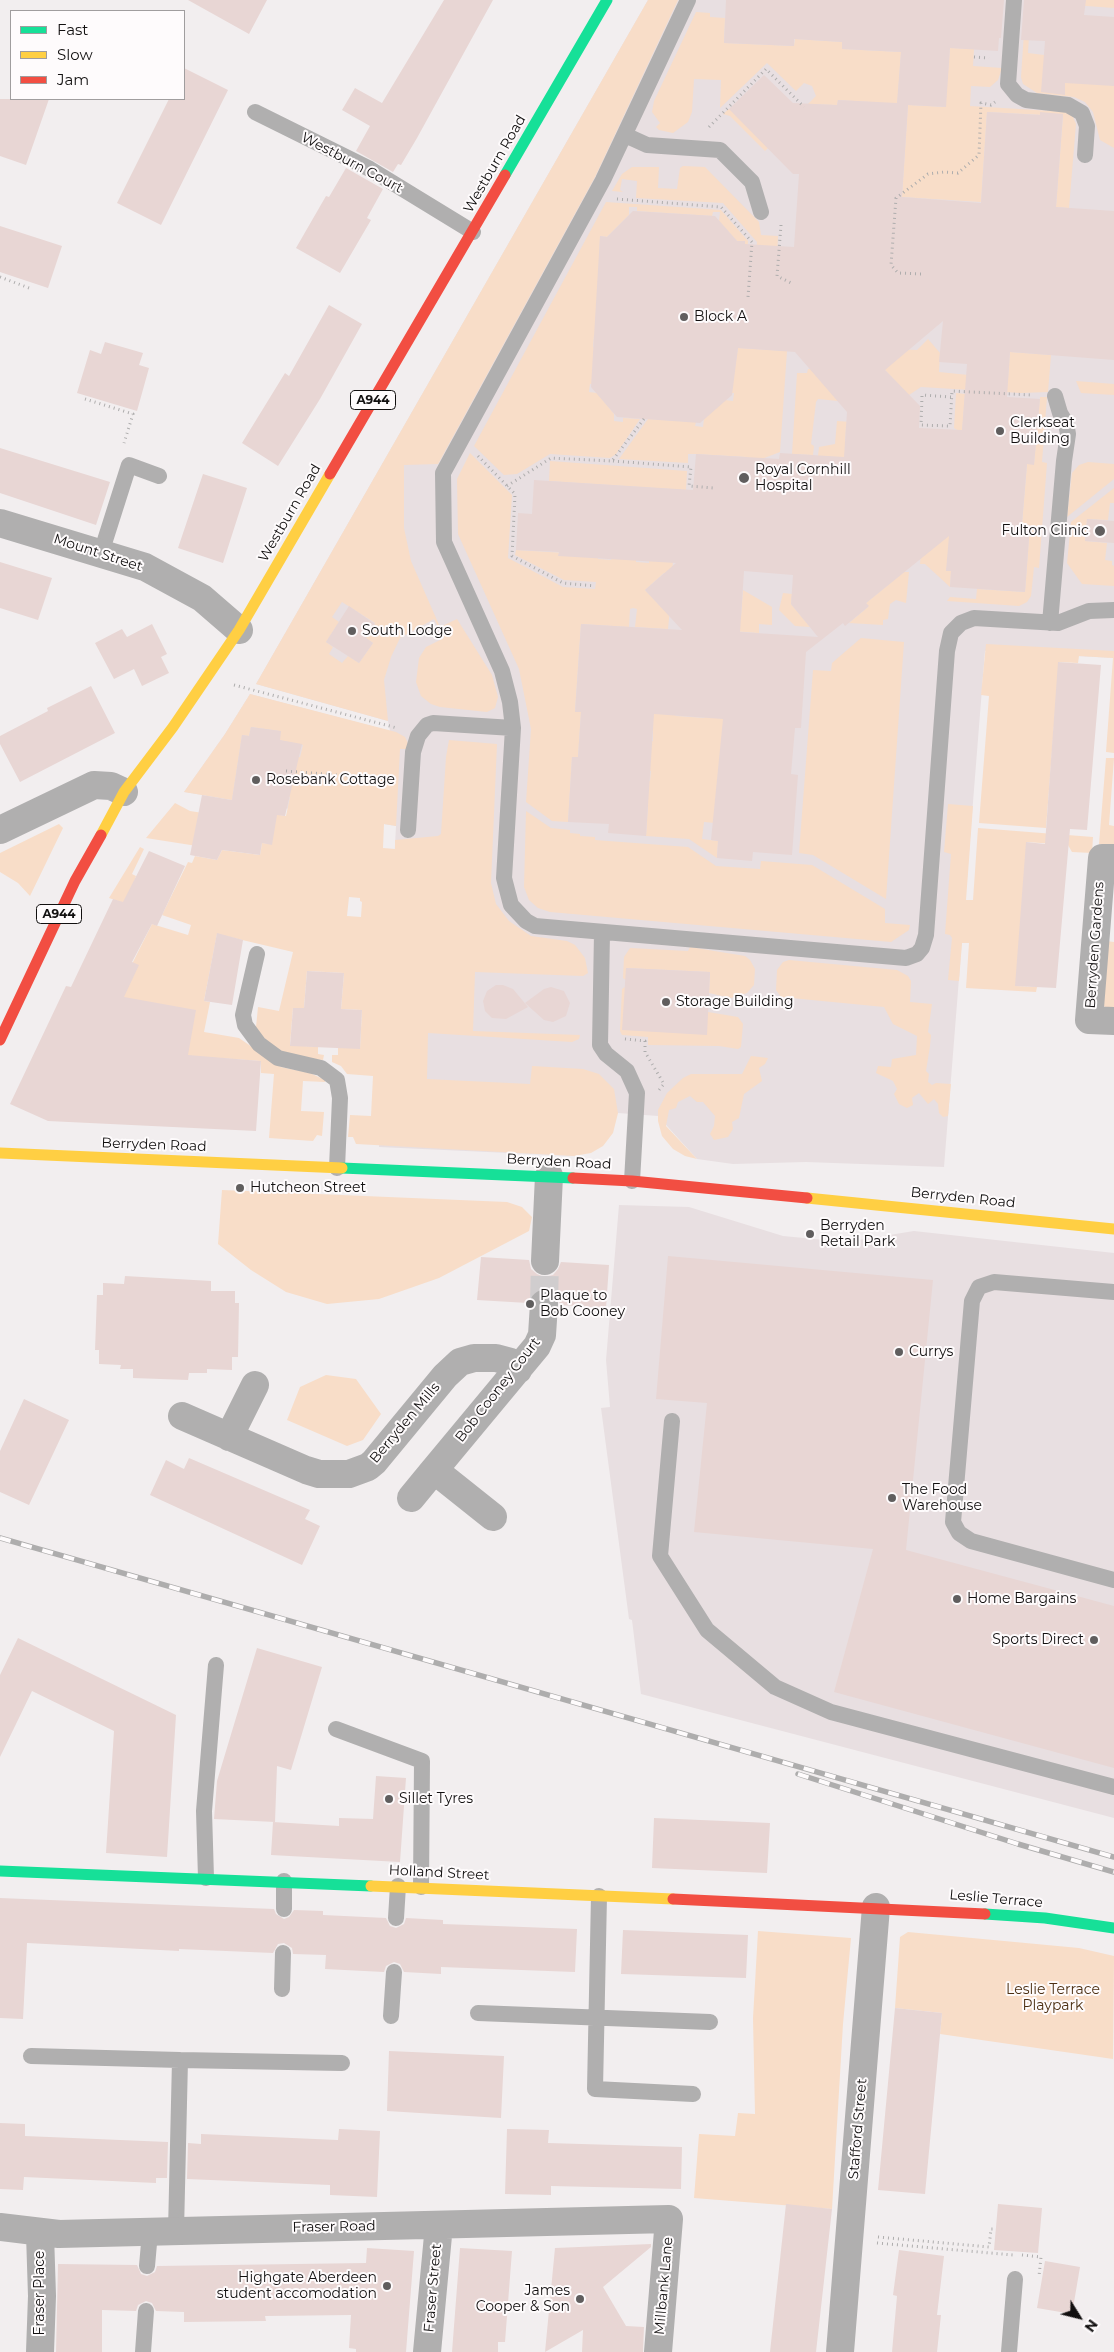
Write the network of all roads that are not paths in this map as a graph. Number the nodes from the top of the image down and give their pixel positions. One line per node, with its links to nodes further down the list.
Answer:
1 (607, 0): 8 (main road, Westburn Road / A944)
2 (688, 0): 5 (lane)
3 (1014, 0): 6 (lane)
4 (255, 112): 8 (lane, Westburn Court)
5 (625, 134): 7 (lane); 16 (lane)
6 (1085, 156)
7 (761, 212)
8 (473, 232): 15 (main road, Westburn Road / A944)
9 (1055, 396): 14 (lane)
10 (159, 476): 12 (lane)
11 (0, 522): 12 (street, Mount Street)
12 (101, 554): 15 (street, Mount Street)
13 (1114, 610): 14 (lane)
14 (1050, 623): 21 (lane)
15 (239, 630): 17 (main road, Westburn Road / A944)
16 (513, 728): 19 (lane); 21 (lane)
17 (124, 792): 18 (street); 24 (main road, Westburn Road / A944)
18 (0, 830)
19 (408, 830)
20 (1114, 858): 23 (street, Berryden Gardens)
21 (602, 933): 28 (lane)
22 (257, 954): 26 (lane)
23 (1114, 1021)
24 (0, 1040)
25 (0, 1153): 26 (main road, Berryden Road)
26 (337, 1168): 27 (main road, Berryden Road)
27 (549, 1176): 28 (main road, Berryden Road); 30 (street)
28 (632, 1181): 29 (main road, Berryden Road)
29 (1114, 1229)
30 (545, 1261)
31 (1114, 1292): 41 (lane)
32 (544, 1304): 33 (street, Bob Cooney Court)
33 (518, 1370): 37 (street, Berryden Mills); 38 (street, Bob Cooney Court)
34 (255, 1385): 37 (street)
35 (182, 1416): 37 (street, Berryden Mills)
36 (672, 1421): 44 (lane)
37 (229, 1437)
38 (434, 1470): 39 (street, Bob Cooney Court); 40 (street)
39 (411, 1498)
40 (493, 1517)
41 (1114, 1580)
42 (216, 1665): 46 (lane)
43 (336, 1729): 49 (lane)
44 (1114, 1787)
45 (0, 1871): 46 (main road, Holland Street)
46 (206, 1878): 47 (main road, Holland Street)
47 (284, 1881): 48 (main road, Holland Street); 52 (lane)
48 (398, 1886): 49 (main road, Holland Street); 53 (lane)
49 (421, 1887): 50 (main road, Holland Street)
50 (598, 1896): 51 (main road, Holland Street); 60 (lane)
51 (876, 1907): 54 (main road, Leslie Terrace); 78 (street, Stafford Street)
52 (284, 1910)
53 (396, 1918)
54 (1114, 1928)
55 (283, 1953): 57 (lane)
56 (394, 1972): 59 (lane)
57 (282, 1989)
58 (478, 2013): 60 (lane)
59 (391, 2016)
60 (594, 2018): 61 (lane); 65 (lane)
61 (710, 2022)
62 (31, 2056): 63 (lane)
63 (180, 2060): 64 (lane); 69 (lane)
64 (342, 2063)
65 (693, 2094)
66 (669, 2219): 67 (street, Fraser Road); 77 (street, Millbank Lane)
67 (439, 2225): 69 (street, Fraser Road); 76 (street, Fraser Street)
68 (0, 2227): 70 (street, Fraser Road)
69 (163, 2232): 70 (street, Fraser Road); 71 (lane)
70 (40, 2234): 74 (street, Fraser Place)
71 (147, 2266)
72 (1015, 2279): 79 (lane)
73 (146, 2311): 75 (lane)
74 (40, 2352)
75 (144, 2352)
76 (427, 2352)
77 (658, 2352)
78 (840, 2352)
79 (1009, 2352)

